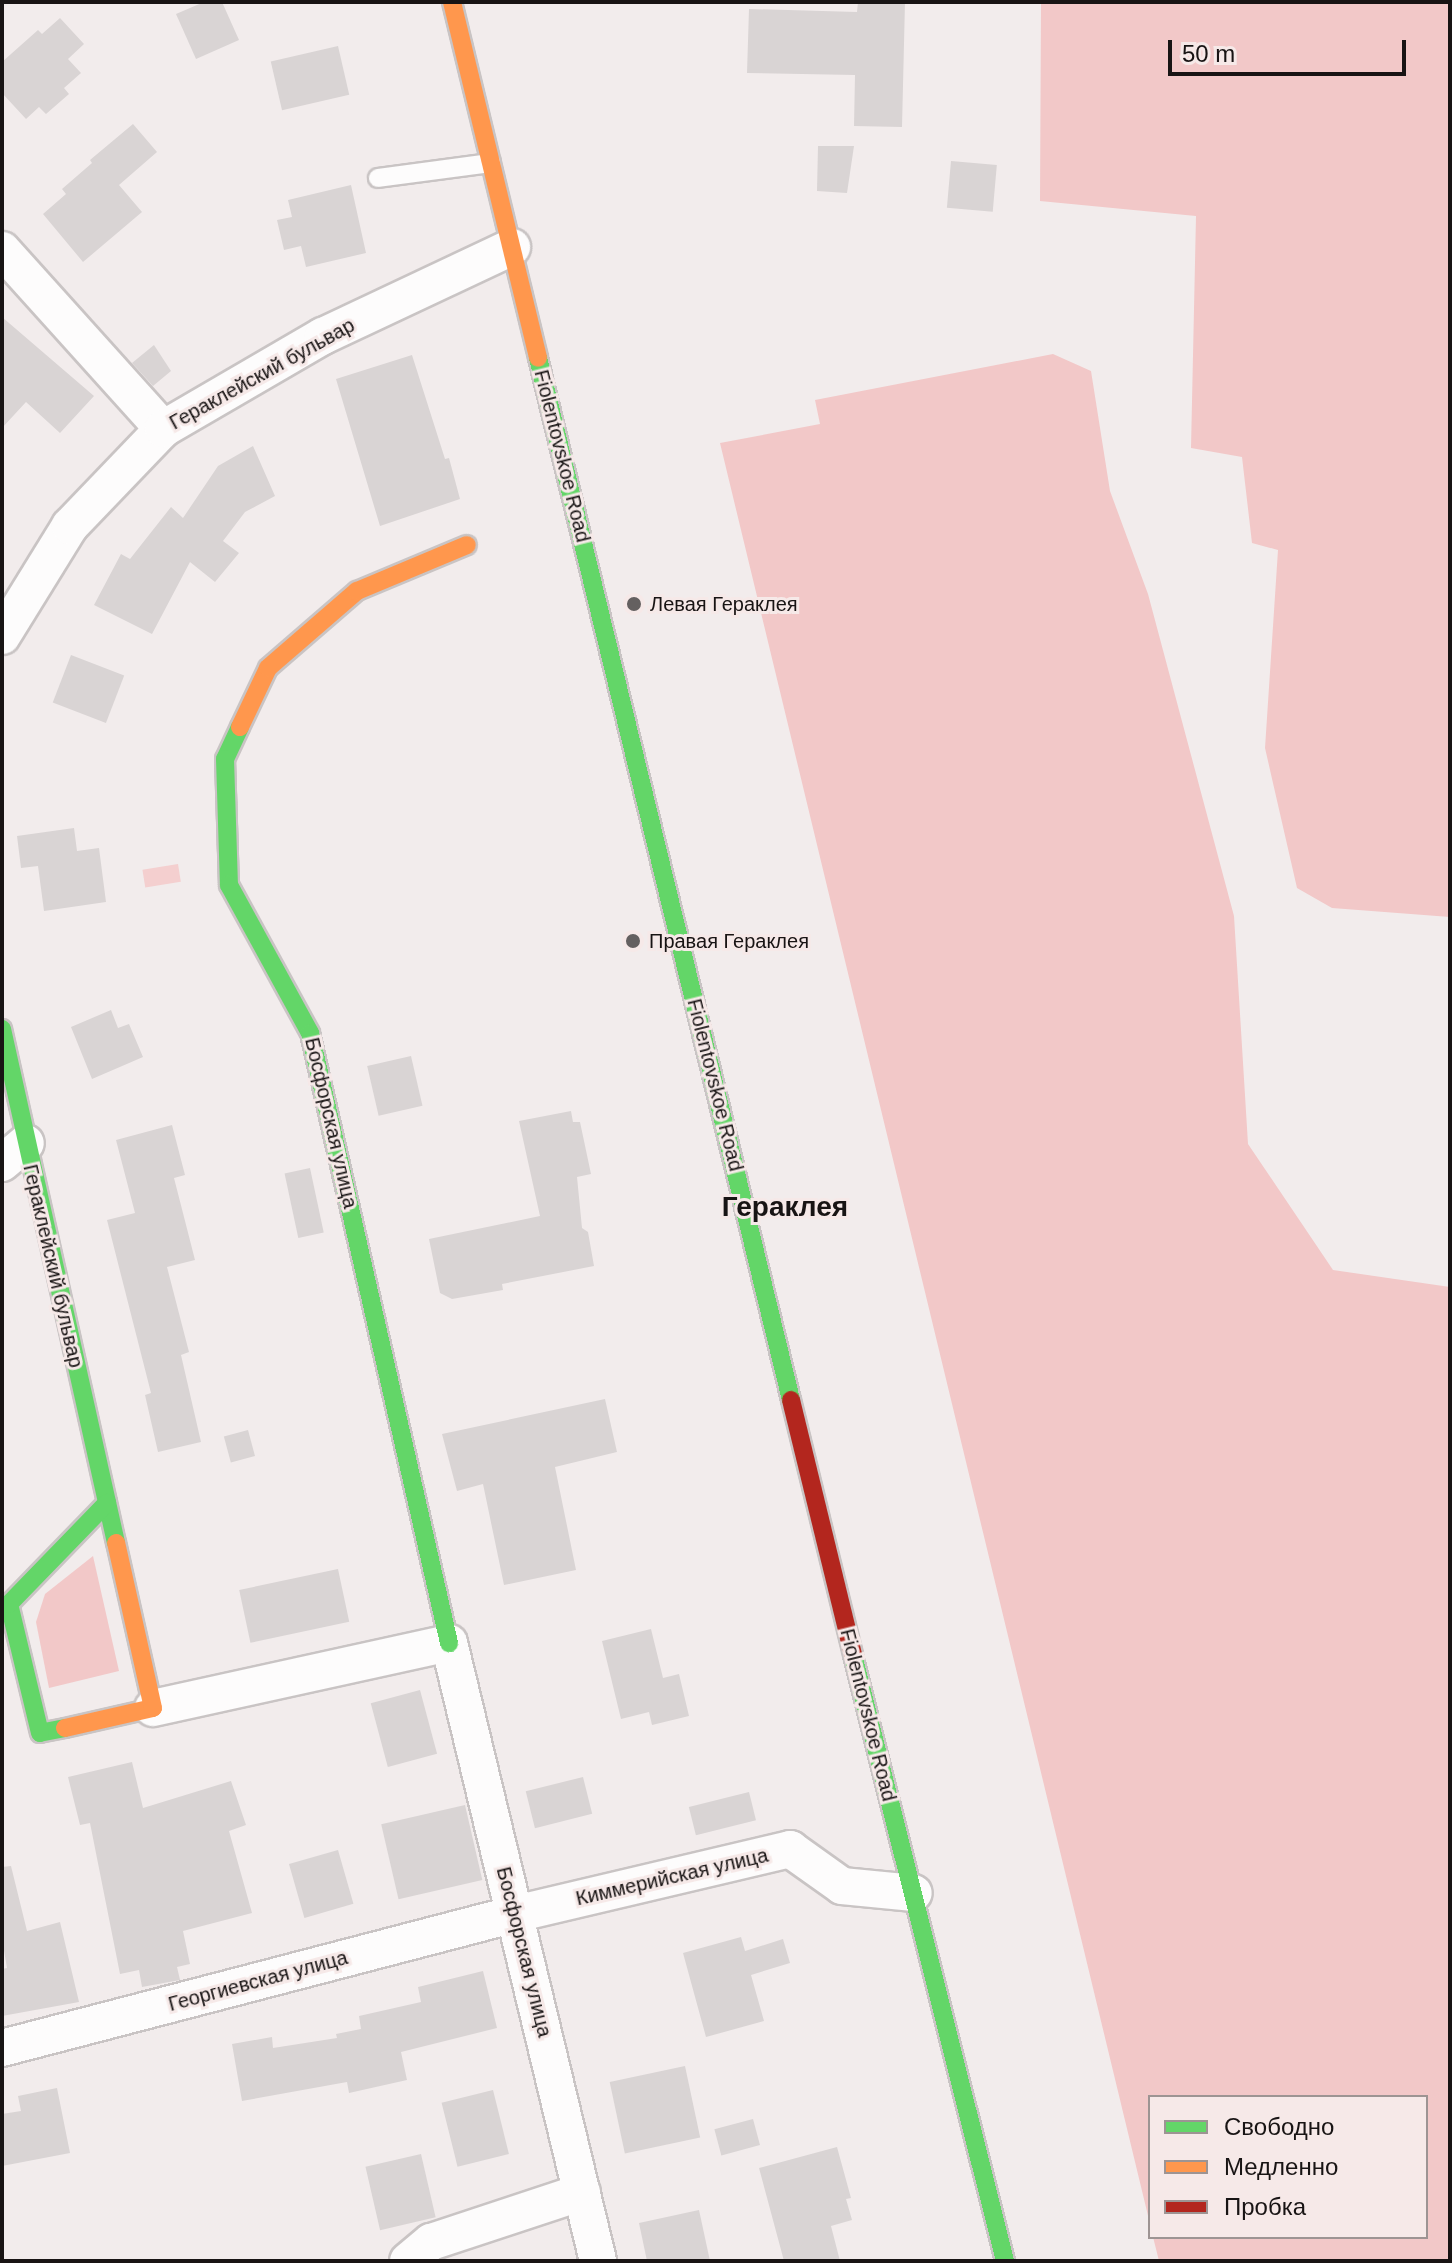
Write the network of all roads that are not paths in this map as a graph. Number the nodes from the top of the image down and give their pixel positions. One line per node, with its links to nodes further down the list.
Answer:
1 (452, 2): 2 (street, Fiolentovskoe Road)
2 (491, 163): 3 (lane); 4 (street, Fiolentovskoe Road)
3 (378, 178)
4 (512, 247): 6 (street, Гераклейский бульвар); 15 (street, Fiolentovskoe Road)
5 (2, 250): 6 (street)
6 (163, 429): 8 (street, Гераклейский бульвар)
7 (467, 545): 13 (street, Босфорская улица)
8 (2, 635)
9 (2, 1029): 10 (street, Гераклейский бульвар)
10 (14, 1153): 11 (street, Гераклейский бульвар)
11 (107, 1503): 12 (street); 14 (street, Гераклейский бульвар)
12 (6, 1605): 14 (street)
13 (449, 1643): 14 (street); 16 (street, Босфорская улица)
14 (153, 1708)
15 (914, 1893): 16 (street, Киммерийская улица); 21 (street, Fiolentovskoe Road)
16 (515, 1914): 17 (street, Георгиевская улица); 18 (street, Босфорская улица)
17 (2, 2048)
18 (582, 2192): 19 (street); 20 (street, Босфорская улица)
19 (408, 2261)
20 (598, 2261)
21 (1005, 2261)

